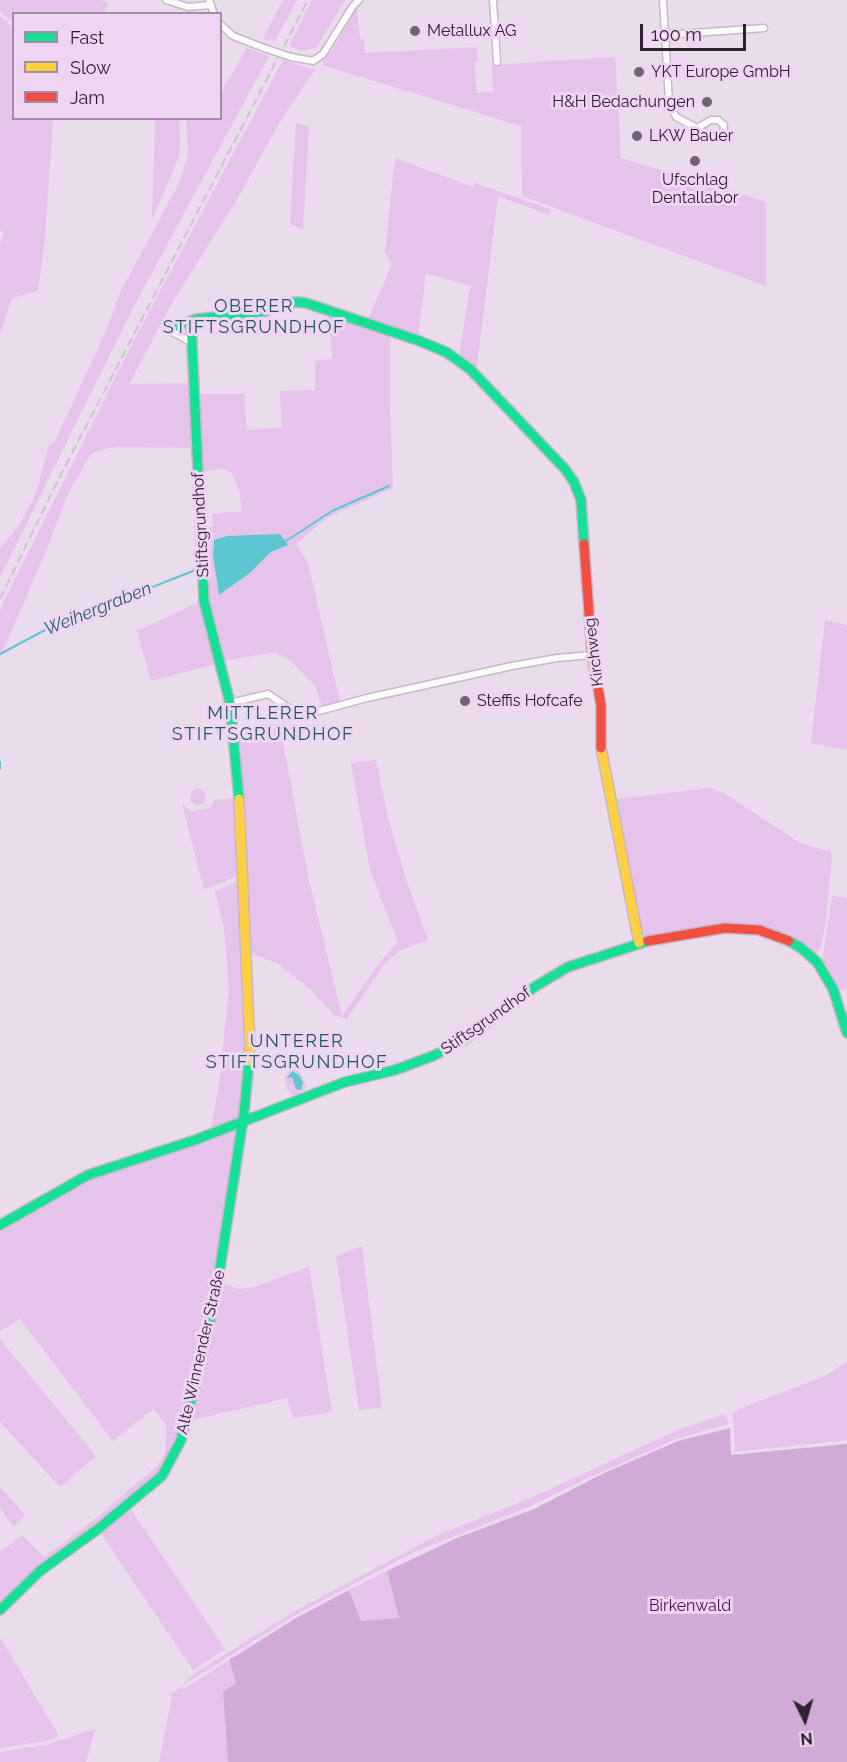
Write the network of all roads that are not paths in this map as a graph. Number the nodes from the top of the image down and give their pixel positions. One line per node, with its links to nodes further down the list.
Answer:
1 (166, 0): 5 (street)
2 (359, 0): 6 (street, bridge)
3 (493, 0): 9 (street)
4 (663, 0): 8 (street)
5 (210, 2)
6 (222, 26)
7 (764, 28): 8 (street)
8 (665, 35): 10 (street)
9 (497, 62)
10 (697, 128)
11 (191, 321): 12 (street); 13 (street, Stiftsgrundhof); 14 (street, Kirchweg)
12 (167, 329): 13 (street)
13 (193, 344): 15 (street, Stiftsgrundhof)
14 (592, 655): 15 (street); 16 (street, Kirchweg)
15 (230, 703): 18 (street, Stiftsgrundhof)
16 (639, 944): 17 (street, Stiftsgrundhof); 18 (street, Stiftsgrundhof)
17 (847, 1033)
18 (242, 1122): 19 (street); 20 (street, Alte Winnender Straße)
19 (0, 1225)
20 (0, 1610)

